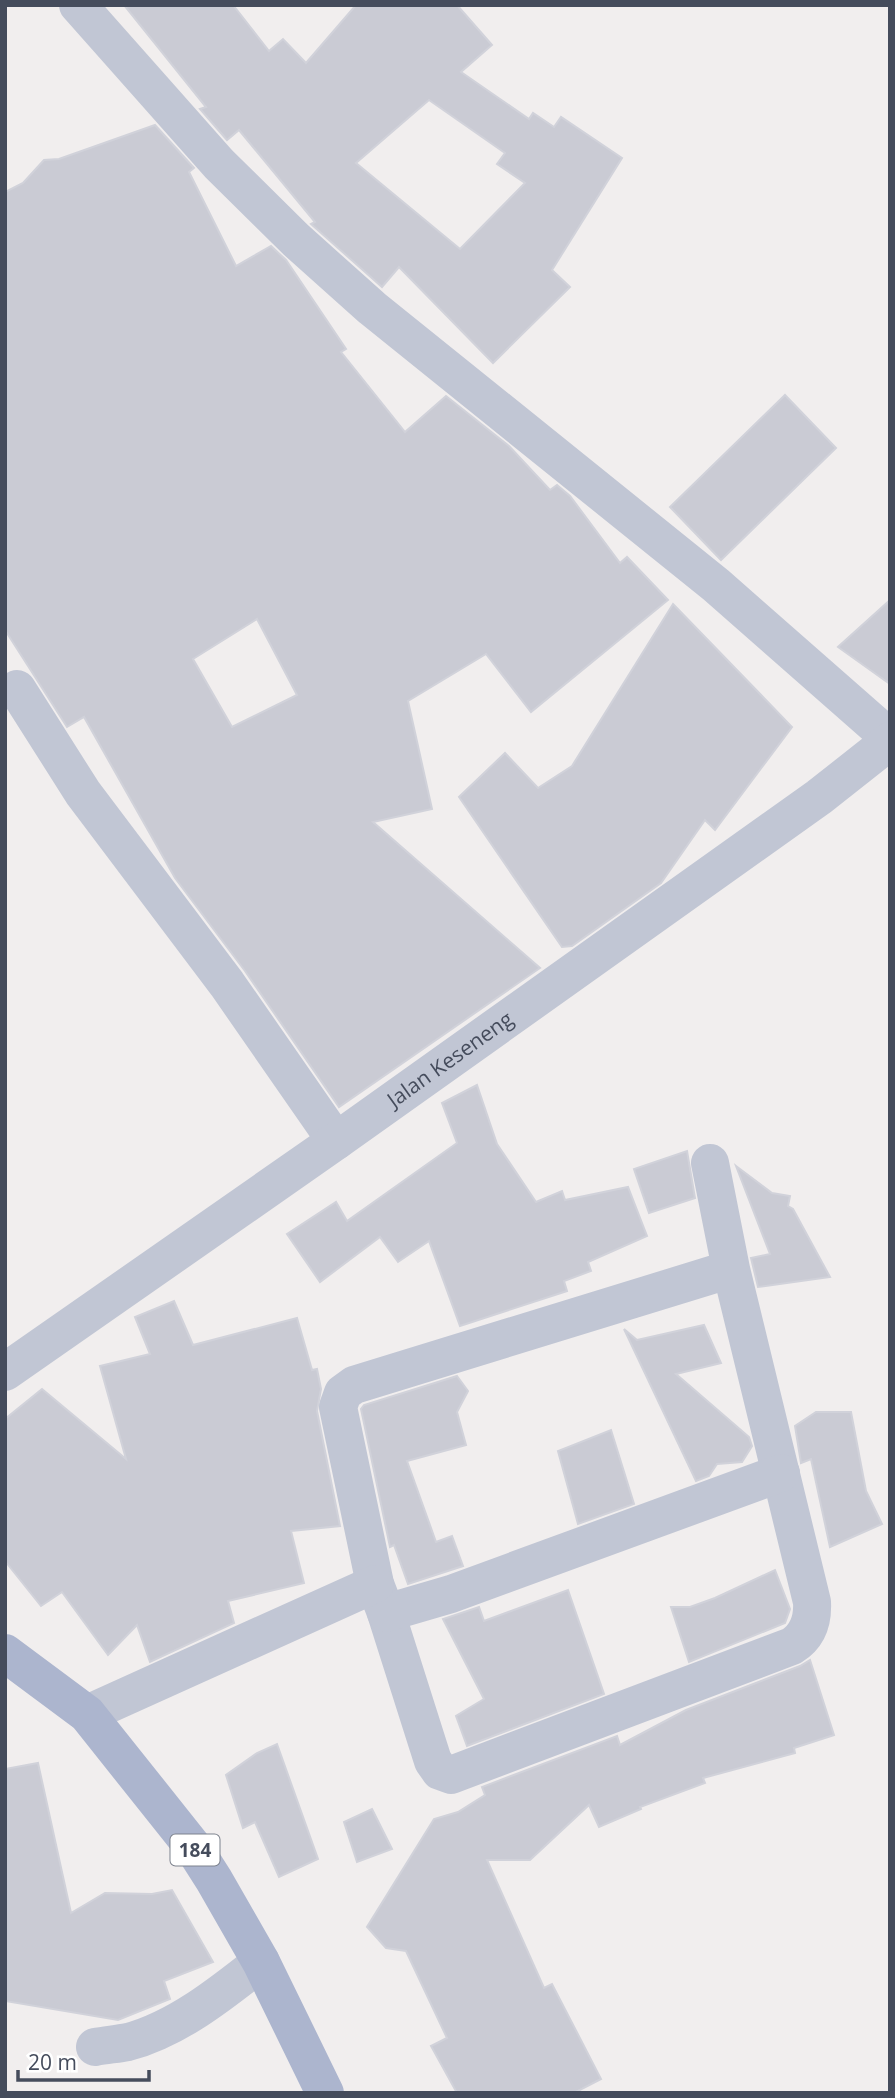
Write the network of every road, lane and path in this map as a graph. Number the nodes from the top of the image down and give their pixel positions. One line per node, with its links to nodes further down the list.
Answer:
1 (78, 5): 3 (street)
2 (17, 689): 4 (street)
3 (890, 740): 4 (street, Jalan Keseneng)
4 (336, 1141): 7 (street, Jalan Keseneng)
5 (710, 1163): 6 (street)
6 (731, 1269): 8 (street); 9 (street)
7 (5, 1372)
8 (781, 1473): 9 (street); 9 (street)
9 (381, 1598): 11 (street)
10 (5, 1653): 11 (main road, 184)
11 (87, 1714): 12 (main road, 184)
12 (261, 1962): 13 (street); 14 (main road, 184)
13 (95, 2047)
14 (325, 2093)

